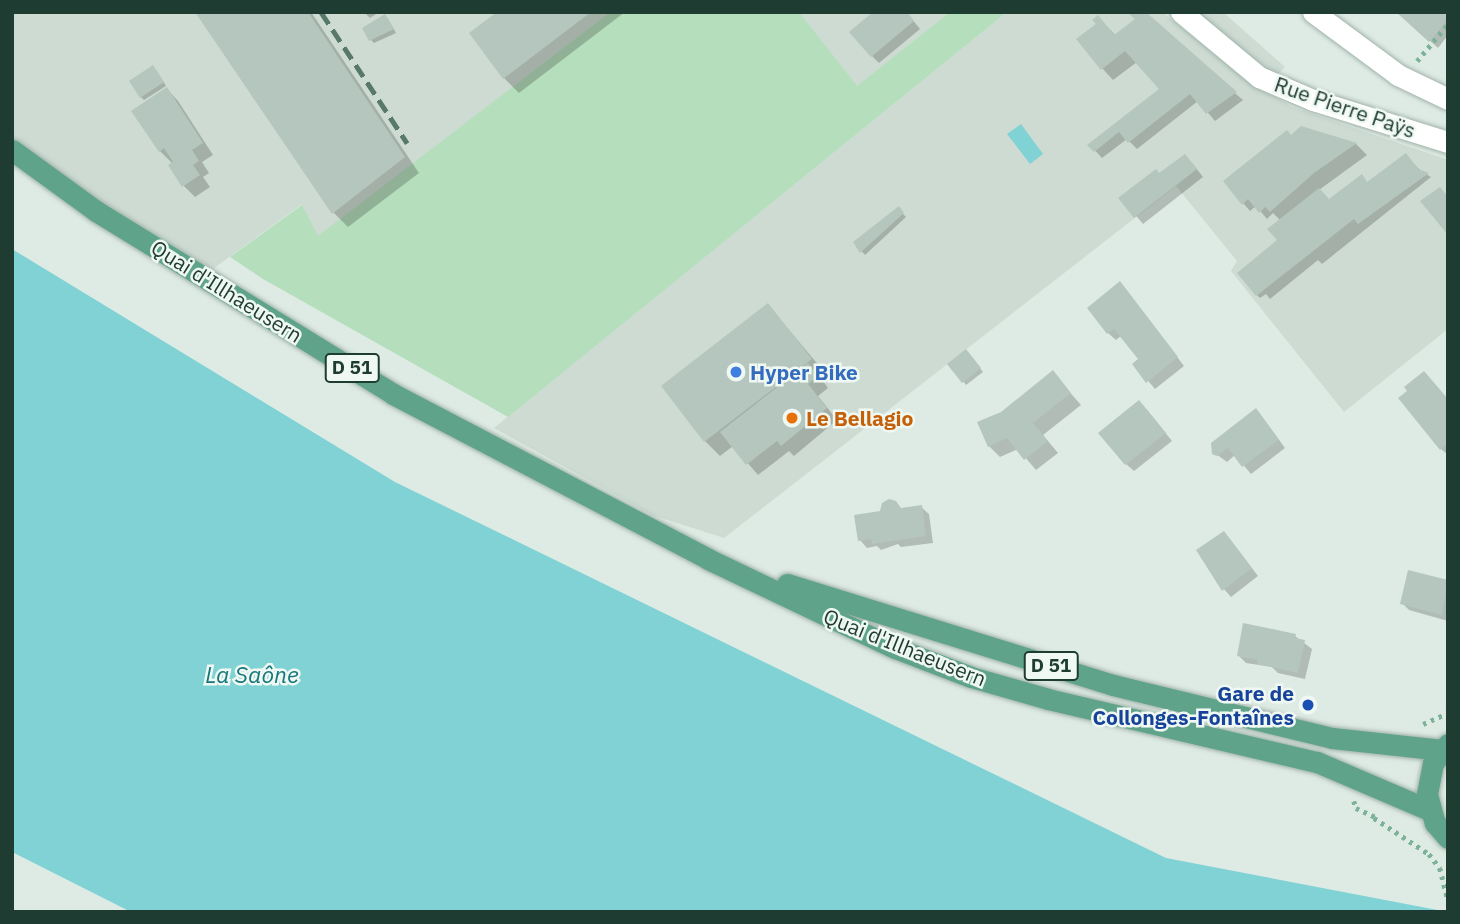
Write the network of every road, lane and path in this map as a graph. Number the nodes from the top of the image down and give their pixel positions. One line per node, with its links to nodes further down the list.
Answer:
1 (1181, 12): 6 (street, Rue Pierre Paÿs)
2 (1313, 12): 4 (street)
3 (1448, 24): 4 (path)
4 (1403, 78): 5 (street)
5 (1448, 99)
6 (1448, 142)
7 (12, 150): 8 (main road, Quai d'Illhaeusern / D 51)
8 (708, 559): 9 (main road, Quai d'Illhaeusern / D 51); 10 (main road, Quai d'Illhaeusern / D 51)
9 (1445, 747): 10 (main road)
10 (1430, 810): 12 (main road)
11 (1374, 818): 13 (path)
12 (1448, 838)
13 (1448, 900)

